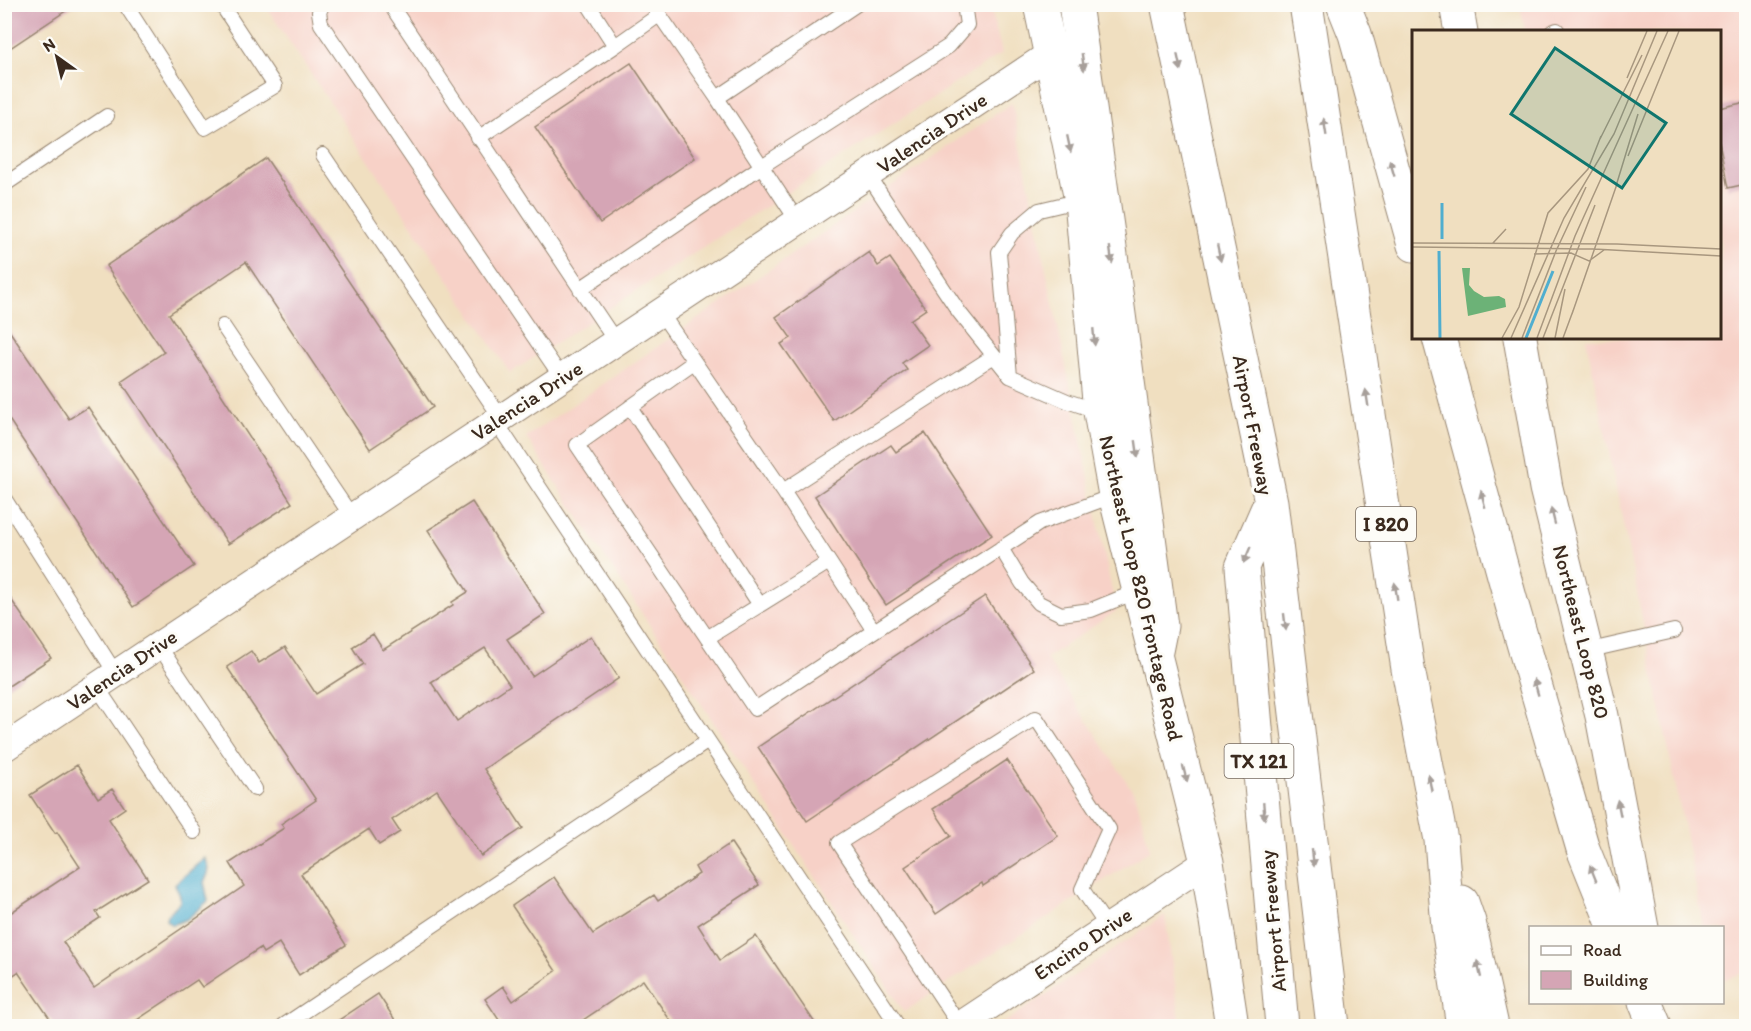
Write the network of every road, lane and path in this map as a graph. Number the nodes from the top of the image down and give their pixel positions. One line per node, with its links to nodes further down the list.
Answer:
1 (124, 4): 2 (lane)
2 (221, 4)
3 (323, 4): 37 (lane)
4 (390, 4): 20 (lane)
5 (588, 4): 16 (lane)
6 (857, 4): 18 (lane)
7 (964, 4): 22 (lane)
8 (1040, 4): 17 (main road, Northeast Loop 820 Frontage Road)
9 (1075, 4): 55 (main road, one-way to 55)
10 (1167, 4): 44 (main road, Airport Freeway, one-way to 44)
11 (1306, 4): 61 (main road, I 820, one-way to 11)
12 (1343, 4): 27 (main road, one-way to 12)
13 (1456, 4): 15 (main road)
14 (656, 10): 16 (lane); 18 (lane)
15 (1461, 30)
16 (615, 46): 20 (lane)
17 (1050, 54): 23 (street, Valencia Drive); 25 (main road, Northeast Loop 820 Frontage Road, one-way to 25)
18 (717, 98): 22 (lane)
19 (107, 116): 24 (lane)
20 (478, 138): 28 (lane)
21 (323, 155): 40 (lane)
22 (762, 166): 26 (lane); 28 (lane)
23 (868, 175): 26 (street, Valencia Drive); 34 (lane)
24 (4, 185)
25 (1081, 200): 36 (lane); 39 (main road, Northeast Loop 820 Frontage Road, one-way to 39)
26 (798, 222): 29 (street, Valencia Drive)
27 (1412, 241)
28 (580, 289): 33 (lane)
29 (661, 313): 33 (street, Valencia Drive); 35 (lane)
30 (223, 326): 45 (lane)
31 (1439, 339): 63 (main road, one-way to 31)
32 (1520, 339): 54 (main road, Northeast Loop 820, one-way to 32)
33 (616, 342): 37 (street, Valencia Drive)
34 (994, 356): 36 (lane); 41 (lane)
35 (694, 362): 38 (lane); 41 (lane)
36 (1010, 376): 39 (lane)
37 (562, 378): 40 (street, Valencia Drive)
38 (630, 407): 49 (lane); 52 (lane)
39 (1100, 412): 42 (main road, Northeast Loop 820 Frontage Road)
40 (498, 420): 45 (street, Valencia Drive); 57 (lane)
41 (783, 491): 47 (lane)
42 (1115, 495): 46 (lane); 48 (main road, Northeast Loop 820 Frontage Road)
43 (4, 498): 56 (lane)
44 (1270, 502): 72 (main road, Airport Freeway / TX 121, one-way to 72); 73 (main road, one-way to 73)
45 (352, 517): 53 (street, Valencia Drive)
46 (1001, 548): 48 (lane); 50 (lane)
47 (829, 562): 49 (lane); 50 (lane)
48 (1138, 591): 55 (main road, Northeast Loop 820 Frontage Road)
49 (760, 604): 52 (lane)
50 (874, 631): 52 (lane)
51 (1674, 631): 54 (lane)
52 (707, 638)
53 (159, 646): 56 (street, Valencia Drive); 59 (lane)
54 (1586, 651): 64 (main road, Northeast Loop 820, one-way to 54)
55 (1155, 656): 62 (main road, Northeast Loop 820 Frontage Road, one-way to 62)
56 (107, 680): 58 (street, Valencia Drive); 60 (lane)
57 (708, 741): 69 (lane); 70 (lane)
58 (4, 748)
59 (255, 789)
60 (194, 832)
61 (1441, 840): 74 (main road); 75 (main road, I 820, one-way to 61)
62 (1207, 862): 65 (street, Encino Drive); 71 (main road, Northeast Loop 820 Frontage Road)
63 (1615, 926)
64 (1642, 926)
65 (1108, 928): 68 (street, Encino Drive); 68 (lane)
66 (1646, 1004): 76 (main road)
67 (1656, 1004): 77 (main road)
68 (964, 1025)
69 (283, 1026)
70 (898, 1026)
71 (1232, 1026)
72 (1281, 1026)
73 (1333, 1026)
74 (1463, 1026)
75 (1492, 1026)
76 (1655, 1026)
77 (1661, 1026)

